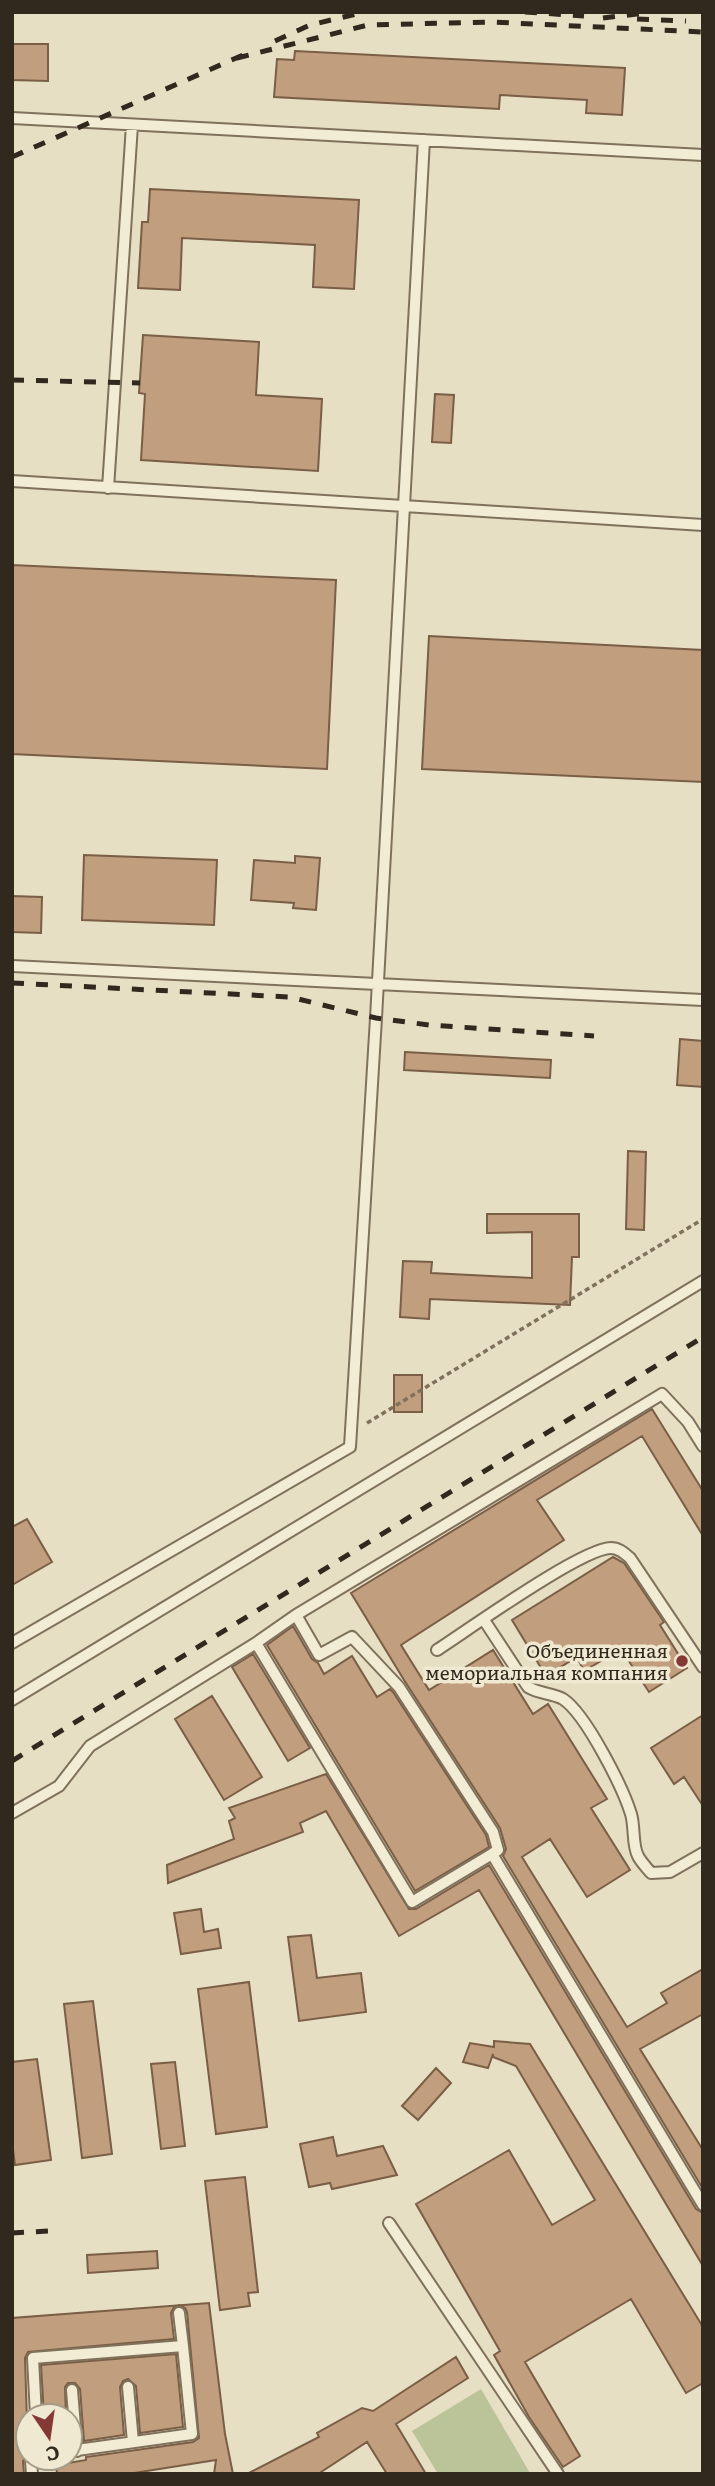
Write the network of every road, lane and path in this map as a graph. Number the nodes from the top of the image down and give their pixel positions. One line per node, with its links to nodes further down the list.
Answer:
1 (12, 118): 2 (lane)
2 (132, 125): 3 (lane); 6 (lane)
3 (424, 141): 4 (lane); 7 (lane)
4 (703, 155)
5 (12, 481): 6 (lane)
6 (108, 488): 7 (lane)
7 (403, 507): 8 (lane); 10 (lane)
8 (703, 525)
9 (12, 966): 10 (lane)
10 (377, 984): 11 (lane); 15 (lane)
11 (703, 1000)
12 (703, 1219): 15 (path)
13 (703, 1281): 22 (lane)
14 (703, 1446): 16 (lane)
15 (350, 1447): 18 (lane)
16 (296, 1615): 19 (lane); 25 (lane)
17 (484, 1620): 20 (lane); 21 (lane); 24 (lane)
18 (12, 1643)
19 (256, 1643): 23 (lane); 25 (lane)
20 (437, 1650)
21 (703, 1667)
22 (12, 1700)
23 (12, 1812)
24 (703, 1853)
25 (492, 1854): 26 (lane)
26 (703, 2205)
27 (390, 2224): 36 (lane)
28 (179, 2313): 29 (lane)
29 (183, 2346): 32 (lane); 34 (lane)
30 (128, 2387): 34 (lane)
31 (72, 2390): 33 (lane)
32 (35, 2402)
33 (72, 2402)
34 (133, 2442): 35 (lane)
35 (84, 2449)
36 (558, 2474)

